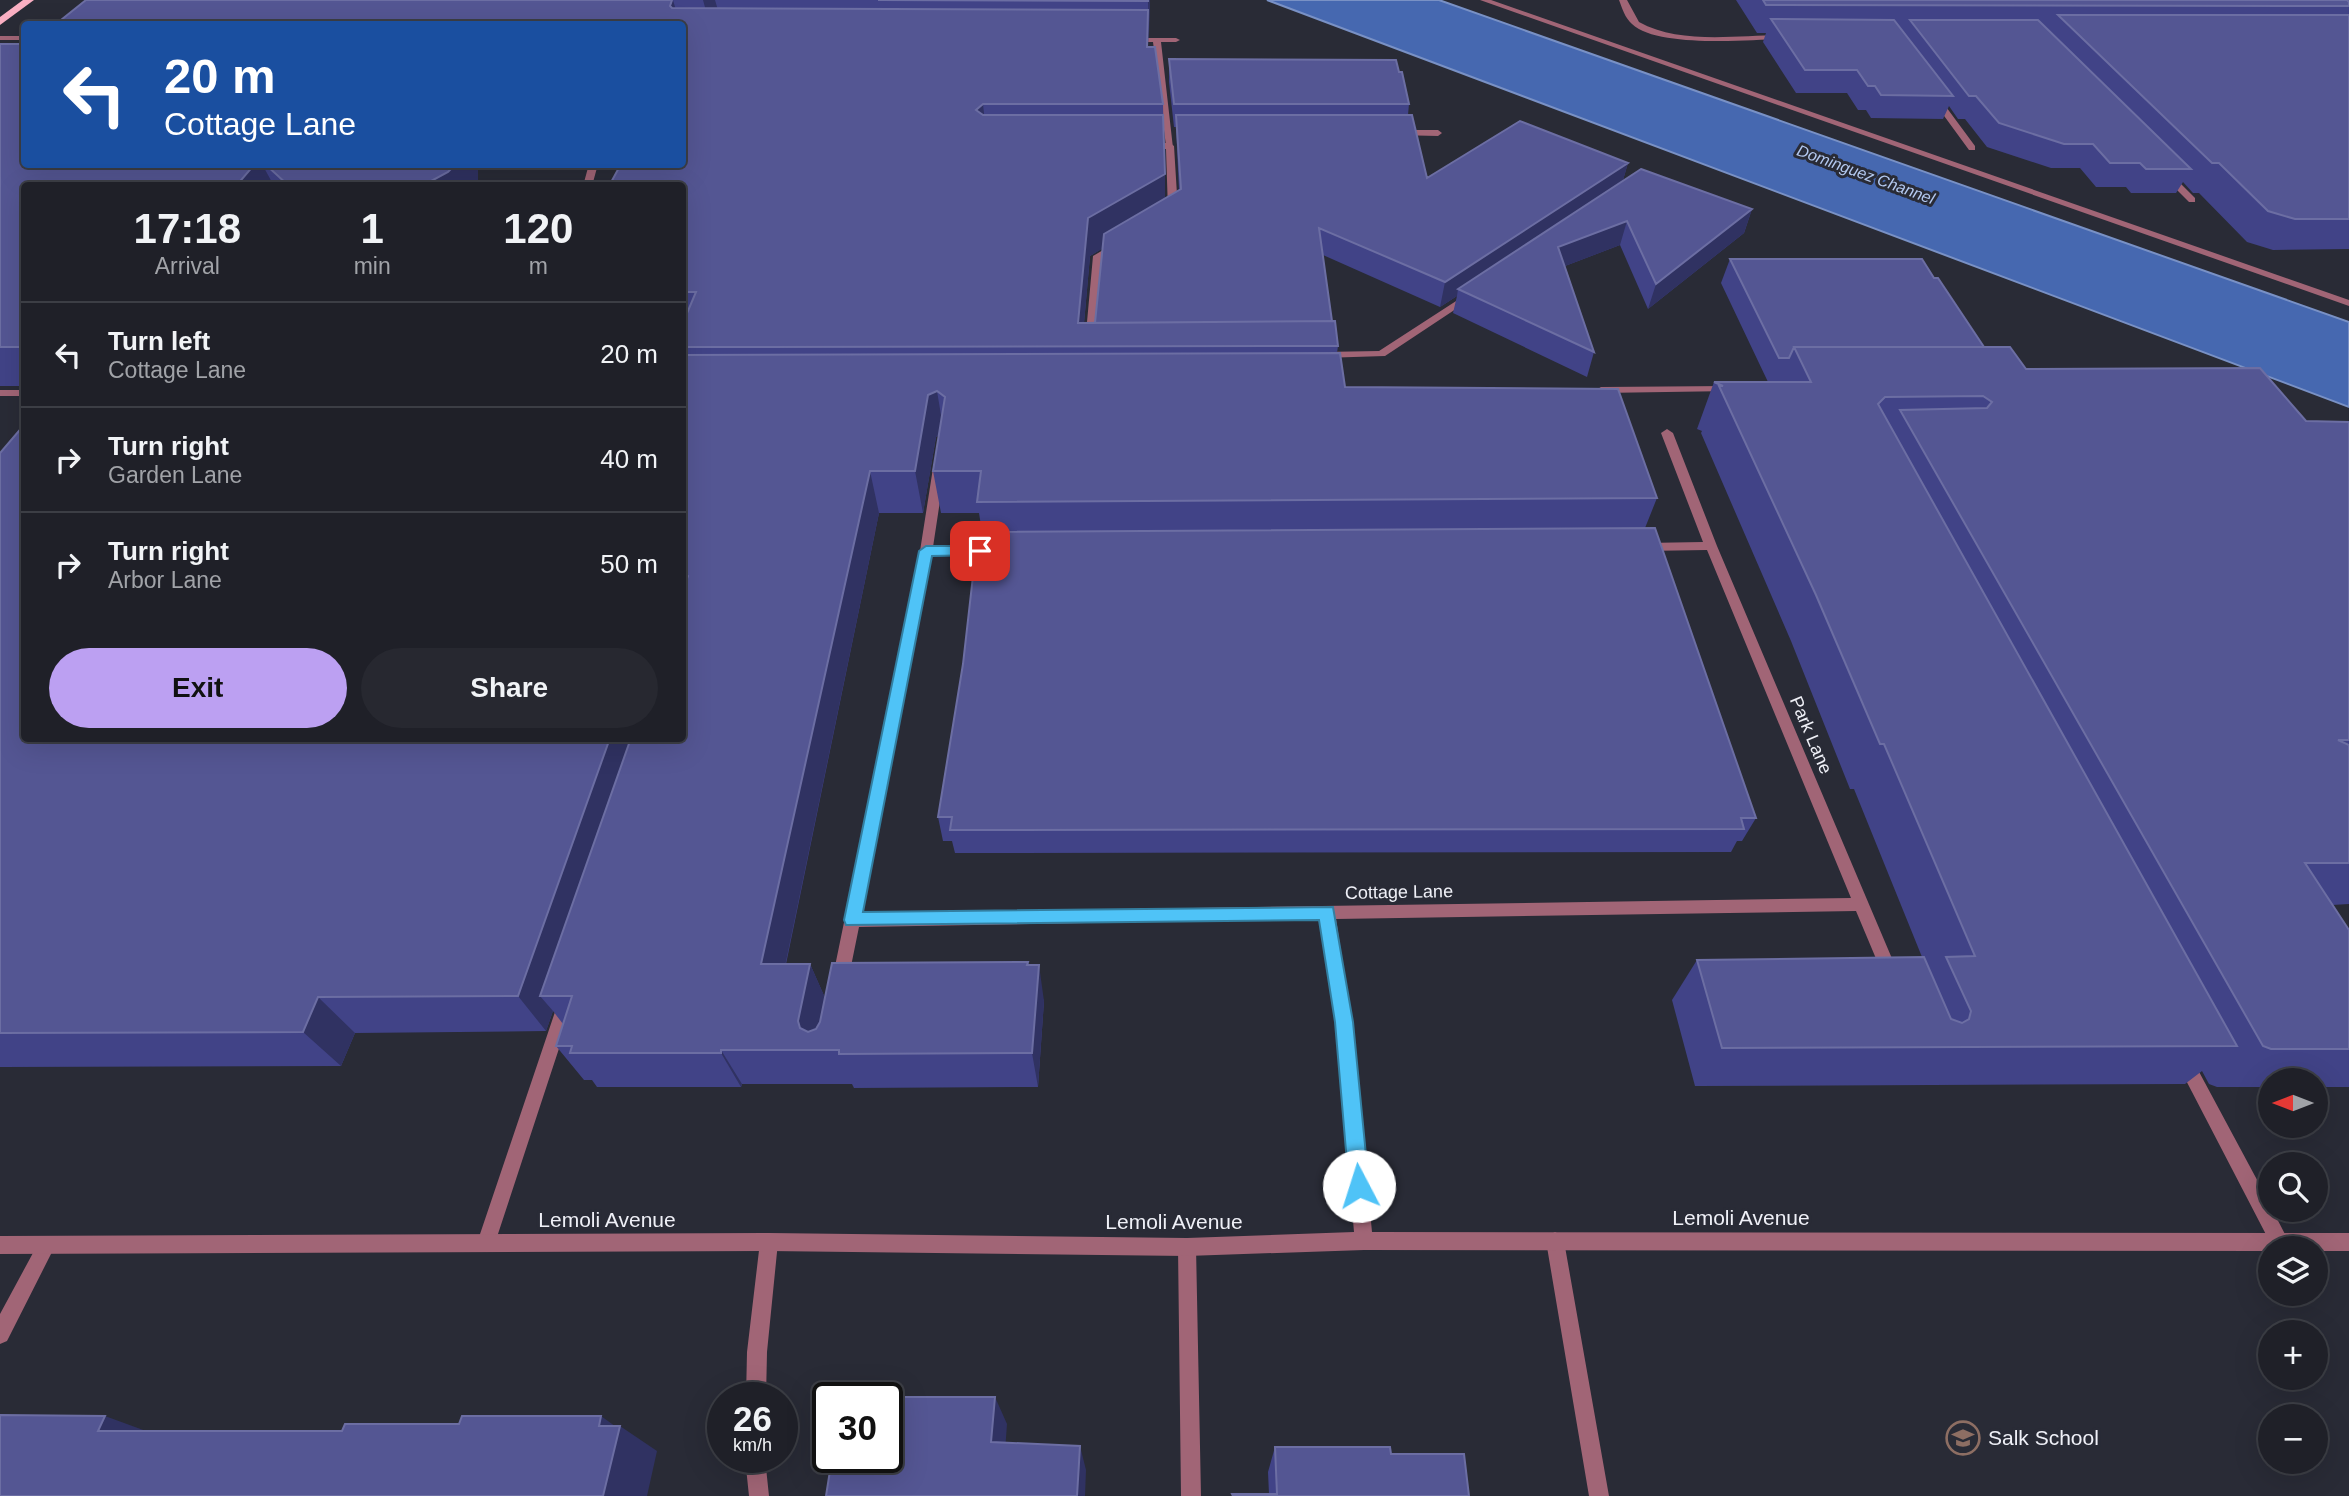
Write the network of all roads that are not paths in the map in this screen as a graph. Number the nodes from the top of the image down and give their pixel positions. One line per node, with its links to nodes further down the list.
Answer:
1 (29, 0): 4 (main road)
2 (1484, 0): 24 (street)
3 (1623, 0): 5 (street)
4 (0, 22)
5 (1798, 37)
6 (0, 38): 7 (street)
7 (21, 38)
8 (1116, 40): 9 (street)
9 (1157, 40): 10 (street); 12 (street)
10 (1176, 40)
11 (1931, 93): 18 (street)
12 (1170, 133): 13 (street); 17 (street)
13 (1183, 133)
14 (1384, 133): 15 (street)
15 (1438, 133)
16 (1131, 146): 17 (street)
17 (1170, 146): 21 (street)
18 (1972, 148)
19 (2154, 163): 20 (street)
20 (2192, 200)
21 (1163, 219)
22 (1130, 238): 26 (street)
23 (1474, 292): 25 (street)
24 (2349, 303)
25 (1311, 355)
26 (1087, 358)
27 (1739, 389): 28 (street)
28 (1586, 390)
29 (0, 393): 30 (street)
30 (21, 393)
31 (1667, 433): 33 (street, Park Lane)
32 (941, 452): 36 (street)
33 (1711, 546): 34 (street); 37 (street, Park Lane)
34 (1627, 547)
35 (1007, 550): 36 (street)
36 (926, 551): 39 (street)
37 (1861, 904): 38 (street, Cottage Lane); 41 (street, Park Lane)
38 (1327, 913): 39 (street, Cottage Lane); 45 (street)
39 (853, 920): 42 (street)
40 (573, 984): 51 (street)
41 (1897, 990)
42 (836, 1002)
43 (2178, 1048): 44 (street)
44 (2277, 1236)
45 (1364, 1241): 46 (street, Lemoli Avenue); 54 (street, Lemoli Avenue)
46 (1555, 1241): 48 (street, Lemoli Avenue); 60 (street)
47 (769, 1242): 51 (street, Lemoli Avenue); 54 (street, Lemoli Avenue); 56 (street)
48 (2258, 1242)
49 (2328, 1242): 50 (street, Lemoli Avenue)
50 (2349, 1242)
51 (485, 1243): 53 (street, Lemoli Avenue)
52 (0, 1245): 53 (street, Lemoli Avenue)
53 (46, 1246): 55 (street)
54 (1187, 1247): 59 (street)
55 (0, 1334)
56 (756, 1382)
57 (757, 1473): 58 (street)
58 (759, 1496)
59 (1191, 1496)
60 (1599, 1496)

